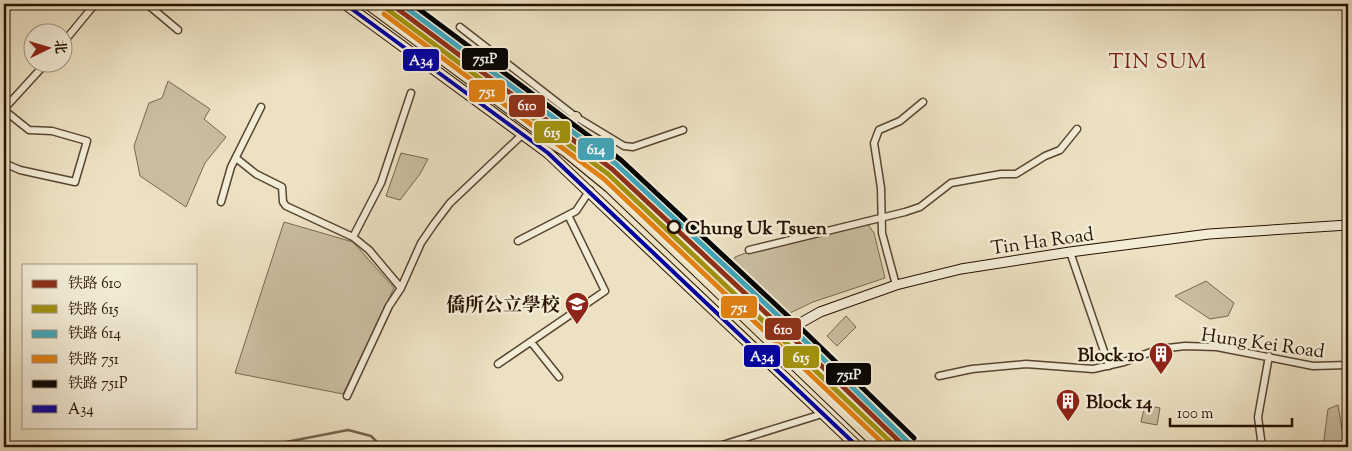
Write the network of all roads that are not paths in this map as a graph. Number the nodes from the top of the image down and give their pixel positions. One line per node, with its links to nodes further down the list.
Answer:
1 (95, 4): 10 (street)
2 (147, 4): 9 (street)
3 (345, 4): 20 (main road)
4 (368, 4): 7 (main road)
5 (378, 4): 6 (street)
6 (390, 4): 7 (street)
7 (395, 24): 17 (main road)
8 (460, 27): 16 (street)
9 (178, 30)
10 (72, 32)
11 (38, 72): 15 (street)
12 (411, 94): 31 (street)
13 (923, 102): 29 (street)
14 (261, 108): 23 (street)
15 (4, 109): 24 (street)
16 (576, 117): 19 (street); 21 (main road)
17 (538, 129): 21 (main road); 22 (main road)
18 (1077, 129): 29 (street)
19 (683, 130)
20 (524, 133): 26 (main road); 36 (street)
21 (562, 134): 22 (main road)
22 (564, 151): 25 (main road)
23 (236, 158): 27 (street); 31 (street)
24 (4, 163)
25 (597, 177): 26 (main road); 38 (main road)
26 (590, 190): 28 (street); 39 (main road)
27 (220, 202)
28 (568, 215): 32 (street); 37 (street)
29 (883, 218): 33 (street); 35 (street)
30 (1348, 225): 34 (street, Tin Ha Road)
31 (353, 236): 36 (street)
32 (518, 241)
33 (749, 250)
34 (1070, 252): 35 (street, Tin Ha Road); 43 (street)
35 (896, 285): 38 (street, Tin Ha Road)
36 (401, 288): 46 (street)
37 (530, 342): 41 (street); 45 (street)
38 (774, 346): 39 (street, Tin Ha Road); 50 (main road)
39 (761, 356): 47 (main road)
40 (1269, 356): 42 (street, Hung Kei Road); 43 (street, Hung Kei Road); 51 (street)
41 (498, 364)
42 (1348, 365)
43 (1109, 366): 44 (street, Hung Kei Road)
44 (939, 376)
45 (559, 377)
46 (347, 396)
47 (822, 414): 48 (street); 49 (main road)
48 (716, 447)
49 (858, 447)
50 (880, 447)
51 (1262, 447)

